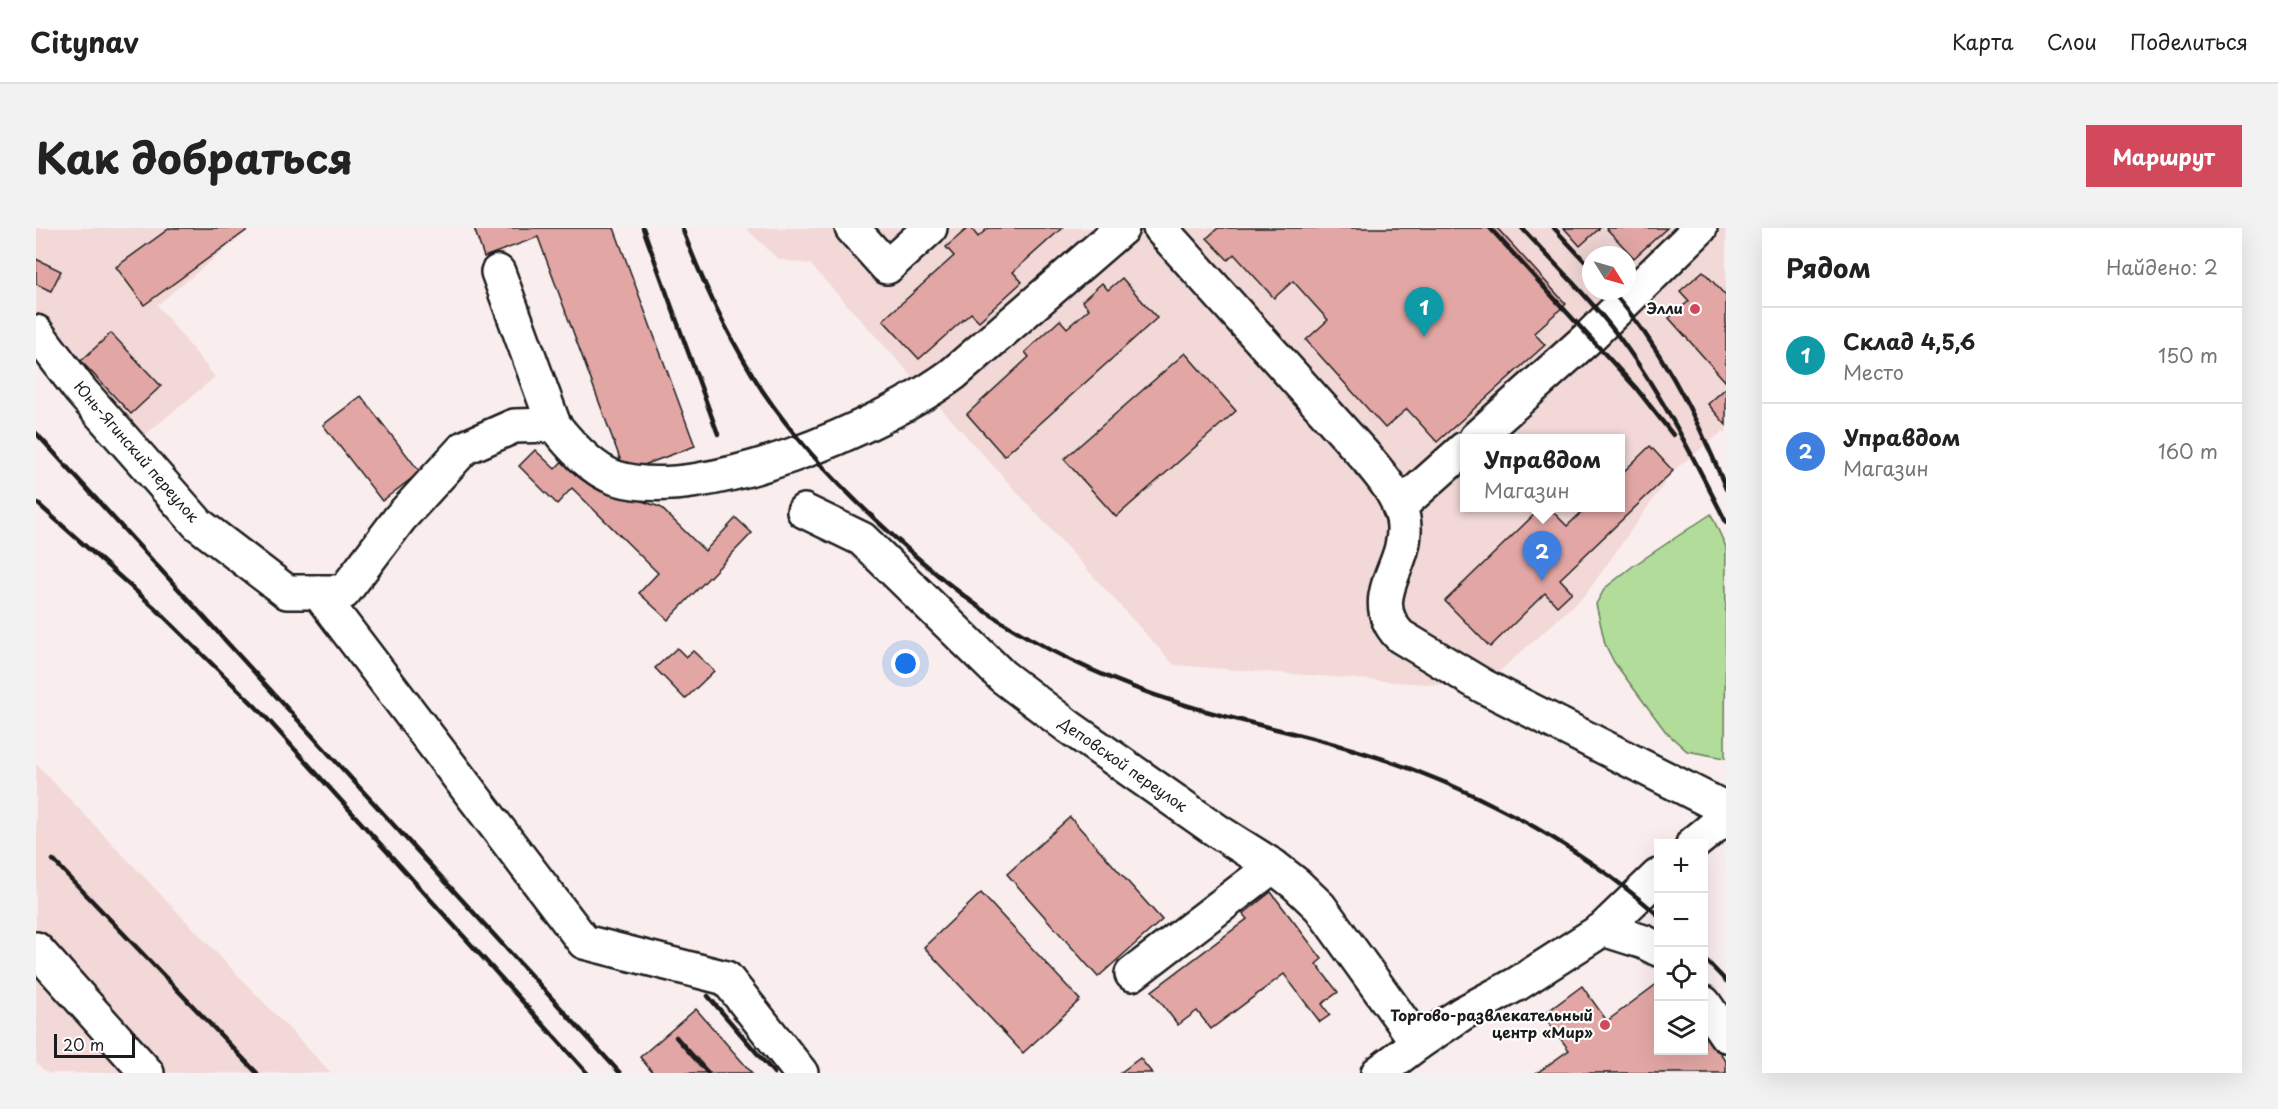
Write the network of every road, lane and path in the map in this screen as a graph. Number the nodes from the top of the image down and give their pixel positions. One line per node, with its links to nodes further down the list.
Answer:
1 (852, 228): 2 (street)
2 (930, 228)
3 (1122, 228): 8 (street)
4 (1160, 228): 11 (street)
5 (1700, 228): 9 (street)
6 (498, 272): 8 (street)
7 (36, 332): 13 (street, Юнь-Ягинский переулок)
8 (554, 425): 13 (street)
9 (1480, 434)
10 (1460, 453): 11 (street)
11 (1399, 507): 14 (street)
12 (804, 511): 17 (street, Деповской переулок)
13 (331, 592): 27 (street)
14 (1726, 808)
15 (1726, 817): 16 (street)
16 (1698, 839)
17 (1272, 866): 22 (street); 25 (street, Деповской переулок)
18 (1654, 881): 19 (street)
19 (1603, 929): 20 (street); 25 (street)
20 (1655, 947)
21 (36, 949): 26 (street)
22 (1132, 974)
23 (1708, 1010): 24 (street)
24 (1726, 1035)
25 (1418, 1042): 28 (street)
26 (147, 1073)
27 (801, 1073)
28 (1378, 1073)

